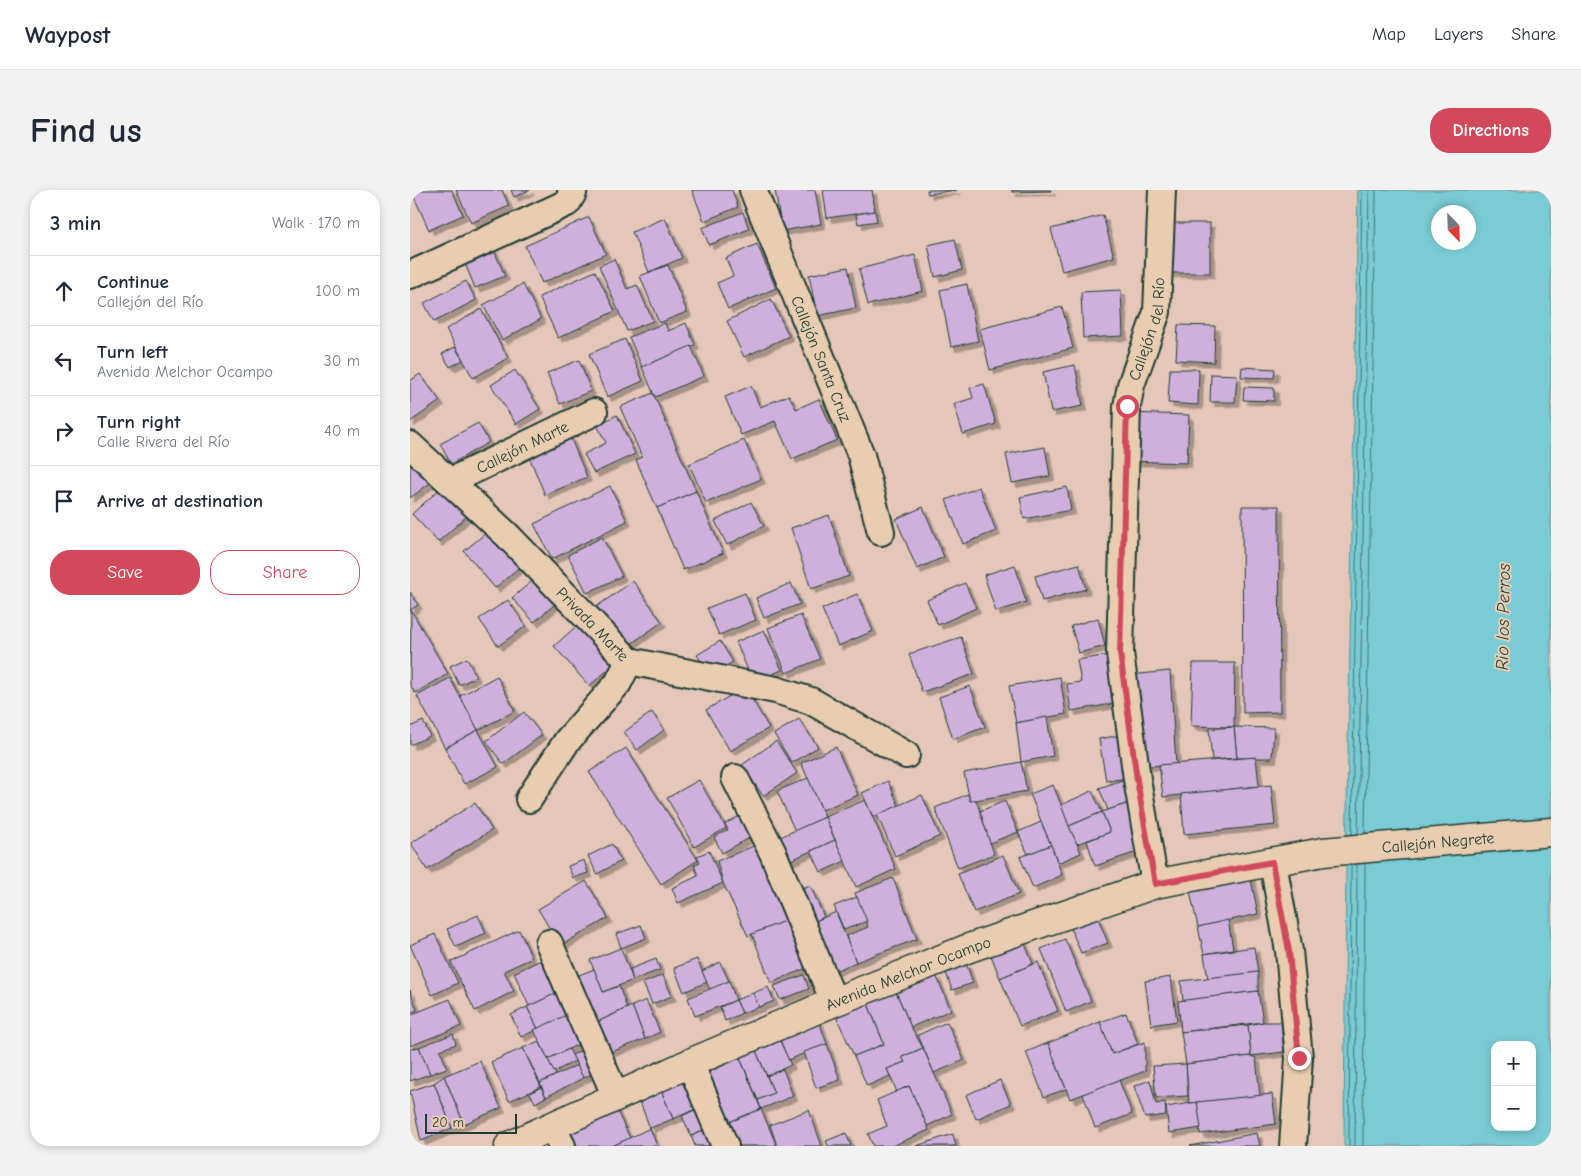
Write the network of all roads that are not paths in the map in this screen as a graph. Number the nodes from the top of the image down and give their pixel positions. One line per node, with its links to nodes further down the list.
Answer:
1 (571, 190): 4 (street)
2 (753, 190): 8 (street, Callejón Santa Cruz)
3 (1162, 190): 16 (street, Callejón del Río)
4 (410, 275)
5 (594, 412): 7 (street, Callejón Marte)
6 (410, 444): 7 (street, Privada Marte)
7 (451, 481): 9 (street, Privada Marte)
8 (881, 532)
9 (629, 661): 10 (street, Privada Marte); 12 (street)
10 (906, 755)
11 (735, 778): 18 (street)
12 (529, 799)
13 (1551, 832): 14 (main road, Callejón Negrete)
14 (1324, 852): 15 (main road, Avenida Melchor Ocampo)
15 (1272, 862): 16 (main road, Avenida Melchor Ocampo); 24 (street)
16 (1155, 884): 18 (main road, Avenida Melchor Ocampo)
17 (549, 943): 20 (street)
18 (834, 1002): 19 (main road, Avenida Melchor Ocampo)
19 (690, 1064): 20 (main road, Avenida Melchor Ocampo); 23 (street)
20 (616, 1096): 21 (main road, Avenida Melchor Ocampo)
21 (557, 1136): 22 (main road, Avenida Melchor Ocampo)
22 (509, 1146)
23 (725, 1146)
24 (1293, 1146)

